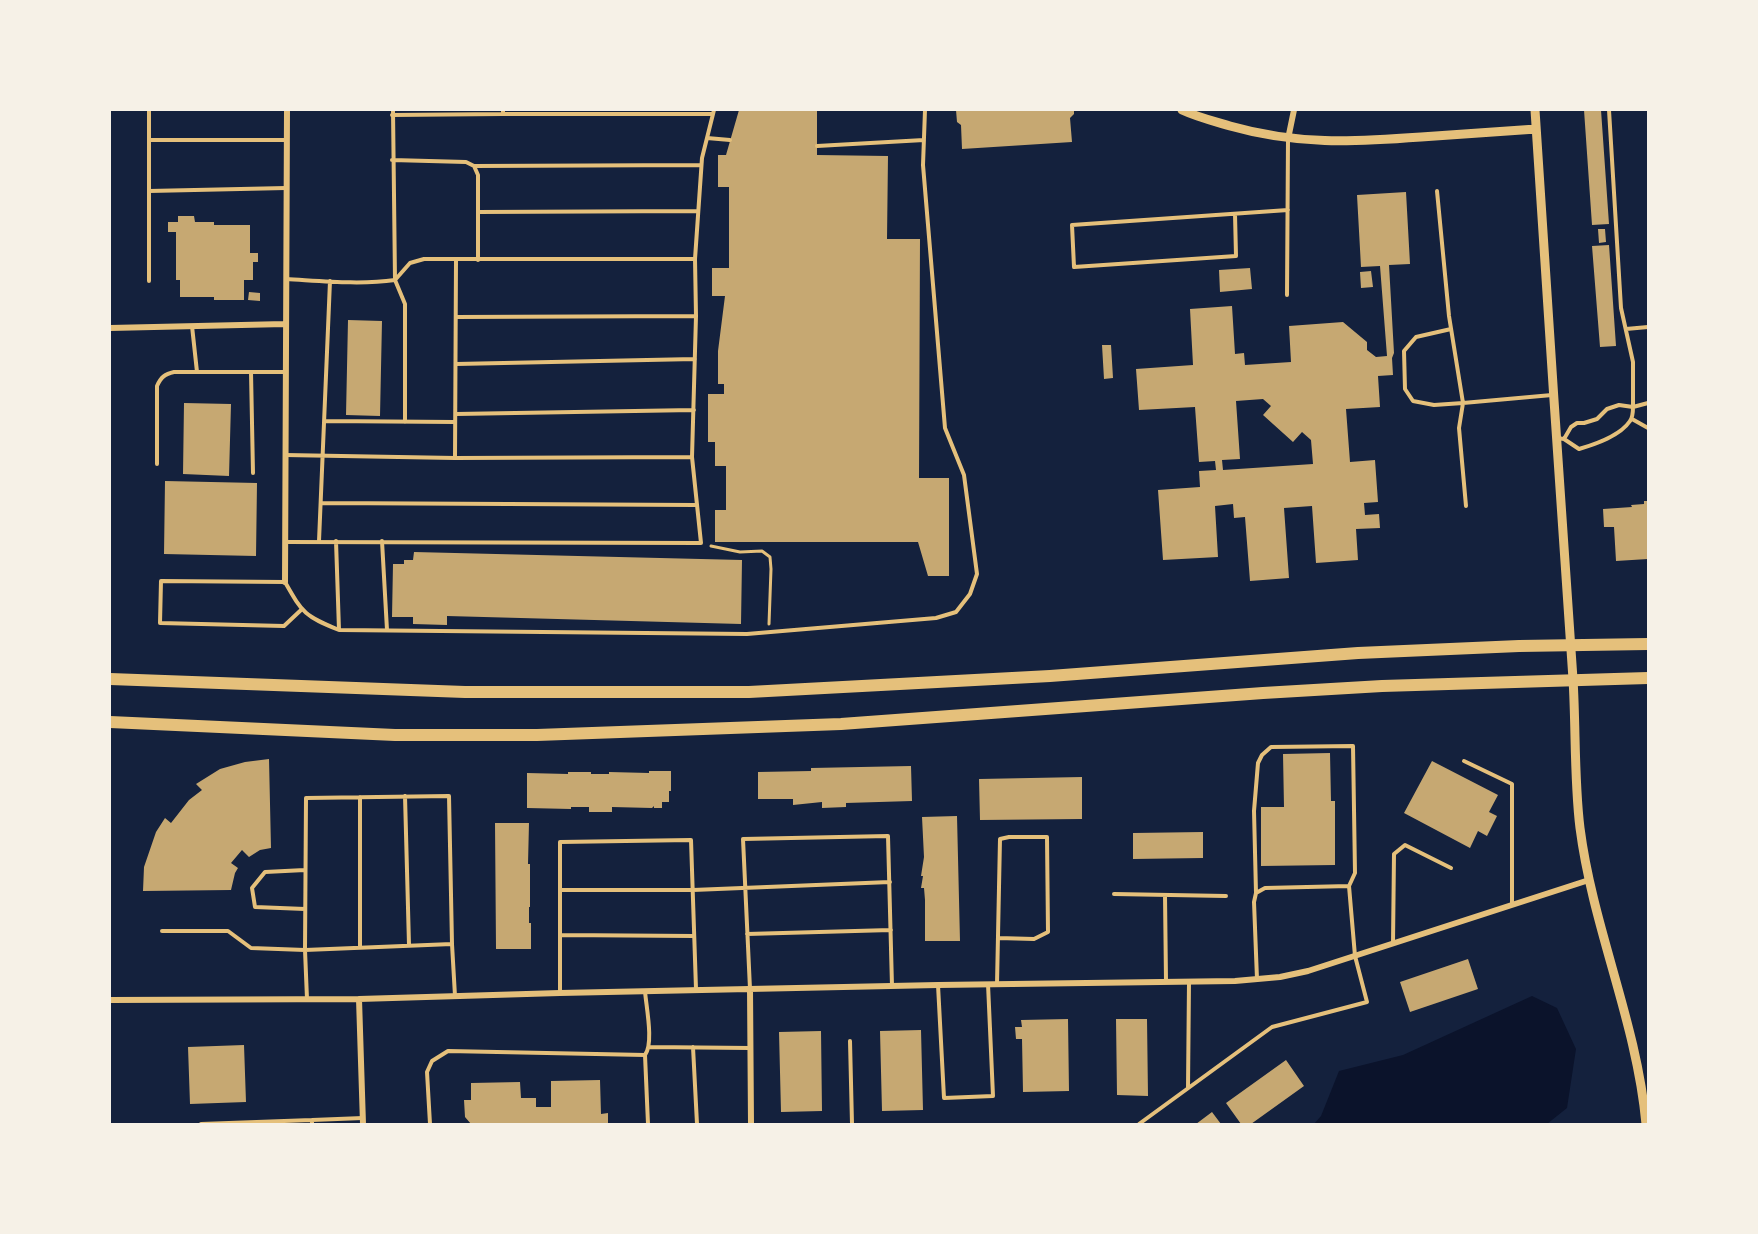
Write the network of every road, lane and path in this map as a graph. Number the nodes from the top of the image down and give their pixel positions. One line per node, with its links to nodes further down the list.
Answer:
1 (148, 110): 14 (lane)
2 (287, 110): 15 (street)
3 (925, 110): 17 (lane)
4 (1182, 110): 13 (street)
5 (1294, 110): 13 (street)
6 (1534, 110): 11 (street)
7 (1609, 110): 44 (lane)
8 (392, 112): 9 (lane); 19 (lane)
9 (502, 112): 10 (lane)
10 (714, 112): 12 (lane)
11 (1536, 129): 13 (street); 50 (street)
12 (707, 138): 16 (lane); 20 (lane)
13 (1288, 139): 25 (lane)
14 (149, 140): 15 (lane); 23 (lane)
15 (286, 140): 22 (street)
16 (730, 140)
17 (924, 140): 18 (lane); 80 (lane)
18 (817, 146)
19 (392, 160): 21 (lane); 33 (lane)
20 (701, 165): 21 (lane); 26 (lane)
21 (474, 166): 27 (lane)
22 (286, 188): 23 (lane); 32 (street)
23 (149, 191): 34 (lane)
24 (1437, 191): 43 (lane)
25 (1288, 210): 28 (lane); 36 (lane)
26 (698, 211): 27 (lane); 31 (lane)
27 (478, 212): 30 (lane)
28 (1235, 214): 28 (lane)
29 (456, 260): 30 (lane); 33 (lane); 38 (lane)
30 (478, 260): 31 (lane)
31 (694, 260): 37 (lane)
32 (285, 279): 35 (lane); 39 (street)
33 (396, 280): 35 (lane); 58 (lane)
34 (149, 281)
35 (330, 281): 57 (lane)
36 (1287, 295)
37 (696, 316): 38 (lane); 45 (lane)
38 (456, 317): 46 (lane)
39 (285, 324): 40 (street); 49 (street)
40 (192, 326): 42 (street); 47 (lane)
41 (1648, 327): 44 (lane)
42 (110, 328)
43 (1451, 328): 51 (lane); 51 (lane)
44 (1626, 329): 53 (lane)
45 (695, 359): 46 (lane); 54 (lane)
46 (456, 364): 55 (lane)
47 (197, 372): 48 (lane); 66 (lane)
48 (251, 372): 49 (lane); 67 (lane)
49 (285, 372): 63 (street)
50 (1553, 395): 51 (lane); 61 (street)
51 (1463, 403): 70 (lane)
52 (1648, 403): 53 (lane)
53 (1633, 407): 56 (lane); 61 (lane)
54 (694, 410): 55 (lane); 64 (lane)
55 (456, 414): 59 (lane)
56 (1632, 419): 60 (lane); 61 (lane)
57 (324, 421): 58 (lane); 62 (lane)
58 (405, 422): 59 (lane)
59 (455, 422): 65 (lane)
60 (1648, 428)
61 (1560, 439): 82 (street)
62 (323, 454): 63 (lane); 65 (lane); 68 (lane)
63 (285, 455): 74 (street)
64 (692, 457): 65 (lane); 69 (lane)
65 (455, 458)
66 (157, 464)
67 (252, 473)
68 (321, 503): 69 (lane); 71 (lane)
69 (695, 505): 75 (lane)
70 (1466, 506)
71 (319, 541): 72 (lane); 74 (lane)
72 (336, 541): 73 (lane); 78 (lane)
73 (382, 541): 75 (lane); 79 (lane)
74 (284, 542): 76 (street)
75 (700, 543): 80 (path)
76 (285, 582): 77 (lane); 77 (lane)
77 (301, 610): 78 (lane)
78 (339, 630): 79 (lane)
79 (387, 630): 80 (lane)
80 (768, 633)
81 (1648, 644): 82 (main road)
82 (1569, 645): 84 (main road); 85 (street)
83 (1648, 678): 85 (main road)
84 (110, 679)
85 (1573, 680): 86 (main road); 92 (street)
86 (110, 722)
87 (1464, 761): 102 (lane)
88 (405, 796): 89 (lane); 110 (lane); 112 (lane)
89 (360, 797): 91 (lane); 113 (lane)
90 (1451, 868): 111 (lane)
91 (305, 870): 103 (lane); 103 (lane)
92 (1589, 880): 102 (street); 146 (street)
93 (890, 882): 95 (lane); 95 (lane); 104 (lane)
94 (1349, 886): 98 (lane); 98 (lane); 115 (lane)
95 (745, 888): 97 (lane); 106 (lane)
96 (560, 890): 97 (lane); 97 (lane); 107 (lane)
97 (693, 890): 108 (lane)
98 (1256, 893): 116 (lane)
99 (1114, 894): 100 (lane)
100 (1165, 895): 101 (lane); 117 (lane)
101 (1226, 896)
102 (1512, 905): 111 (street)
103 (305, 909): 114 (lane)
104 (891, 930): 106 (lane); 122 (lane)
105 (162, 931): 114 (lane)
106 (747, 934): 123 (lane)
107 (560, 936): 108 (lane); 126 (lane)
108 (694, 936): 124 (lane)
109 (998, 938): 109 (lane); 120 (lane)
110 (453, 944): 112 (lane); 127 (lane)
111 (1393, 944): 115 (street)
112 (409, 945): 113 (lane)
113 (360, 947): 114 (lane)
114 (305, 950): 128 (lane)
115 (1356, 956): 116 (street); 136 (lane)
116 (1257, 979): 118 (street)
117 (1166, 981): 118 (street); 120 (street)
118 (1189, 981): 136 (lane)
119 (988, 984): 120 (street); 121 (street); 121 (lane)
120 (997, 984)
121 (938, 985): 122 (street)
122 (892, 986): 123 (street)
123 (750, 989): 124 (street); 134 (street)
124 (696, 990): 125 (street)
125 (645, 991): 126 (street); 132 (lane)
126 (560, 993): 127 (street)
127 (454, 996): 129 (street)
128 (307, 999): 129 (street); 130 (street)
129 (359, 999): 137 (street)
130 (110, 1000)
131 (850, 1041): 144 (lane)
132 (649, 1047): 133 (lane); 135 (lane)
133 (693, 1047): 134 (lane); 142 (lane)
134 (750, 1048): 143 (street)
135 (645, 1055): 140 (lane); 141 (lane)
136 (1188, 1089): 145 (lane)
137 (363, 1121): 138 (lane)
138 (312, 1122): 139 (lane)
139 (201, 1125)
140 (430, 1125)
141 (648, 1125)
142 (697, 1125)
143 (751, 1125)
144 (852, 1125)
145 (1139, 1125)
146 (1646, 1125)

